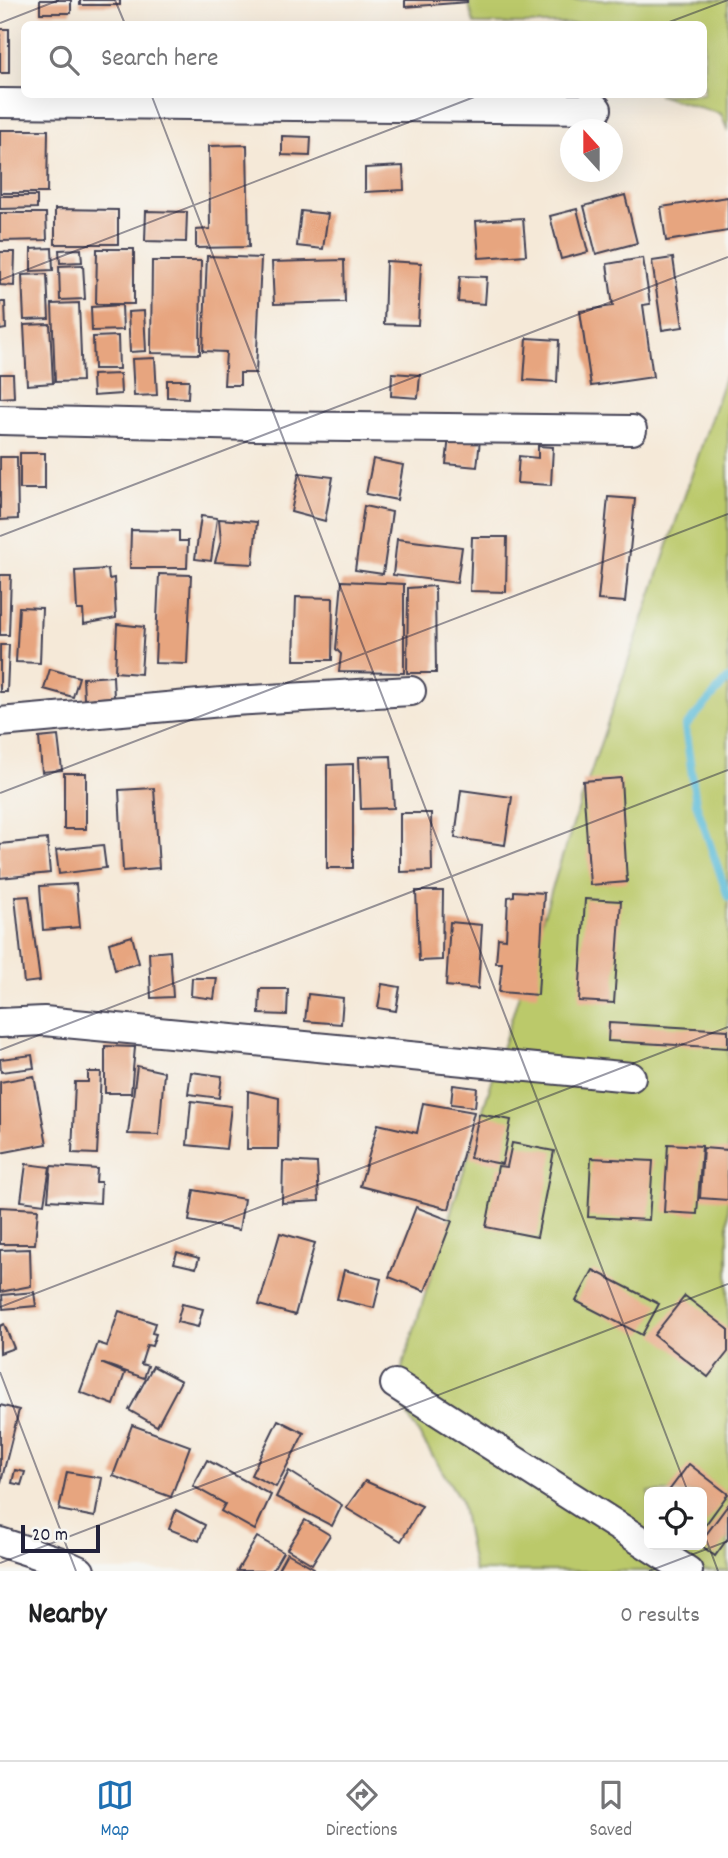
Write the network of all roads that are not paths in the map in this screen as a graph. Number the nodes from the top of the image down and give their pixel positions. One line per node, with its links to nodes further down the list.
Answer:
1 (0, 103): 2 (street)
2 (597, 109)
3 (0, 420): 4 (street)
4 (632, 430)
5 (411, 691): 6 (street)
6 (0, 722)
7 (0, 1023): 8 (street)
8 (631, 1077)
9 (394, 1384): 12 (street)
10 (0, 1542): 11 (street)
11 (80, 1571)
12 (688, 1571)

